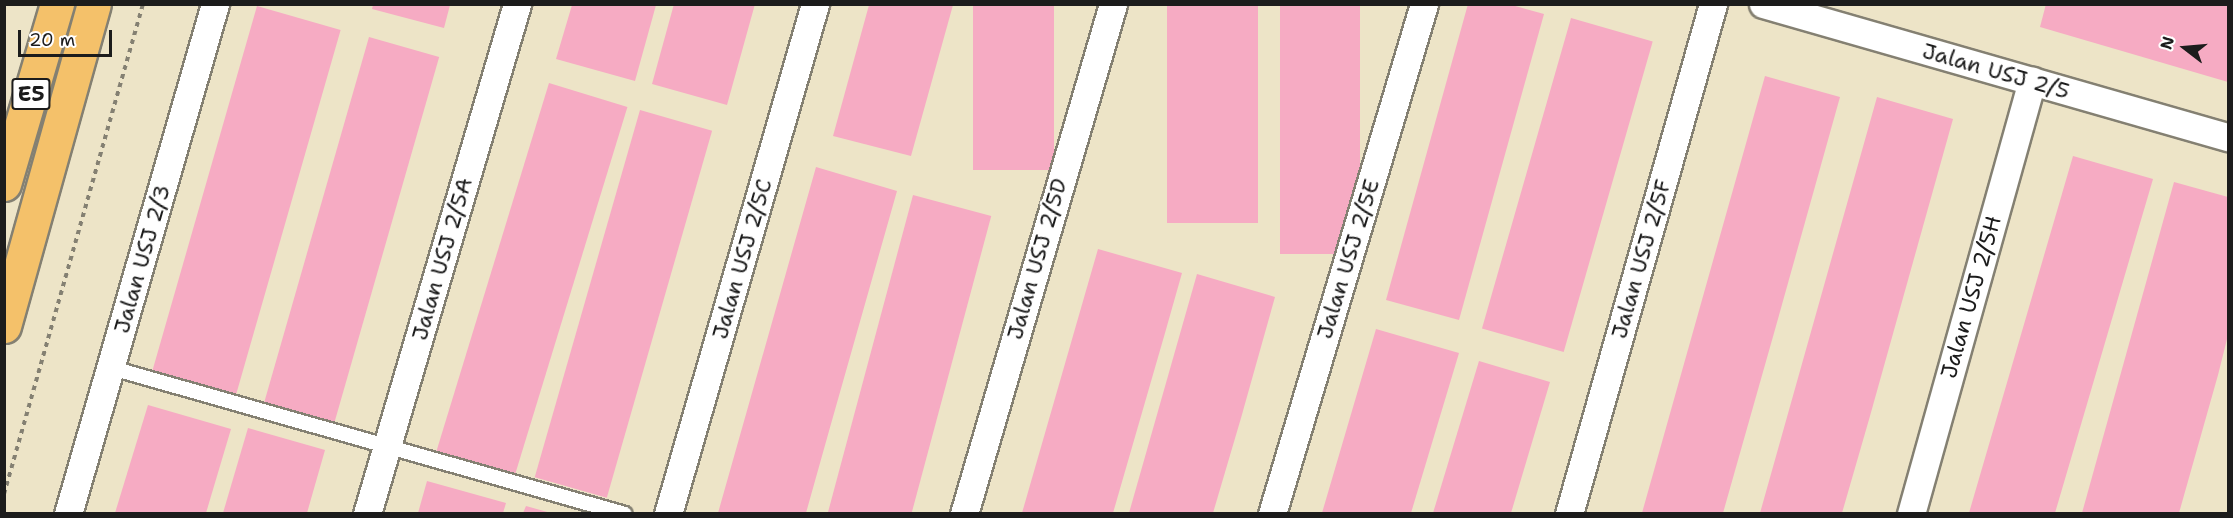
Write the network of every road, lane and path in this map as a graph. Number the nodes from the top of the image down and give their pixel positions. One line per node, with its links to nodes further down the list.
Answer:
1 (57, 4): 13 (highway, E5)
2 (94, 4): 14 (highway)
3 (143, 4): 17 (path)
4 (215, 4): 15 (street, Jalan USJ 2/3)
5 (517, 4): 16 (street, Jalan USJ 2/5A)
6 (815, 4): 21 (street, Jalan USJ 2/5C)
7 (1113, 4): 22 (street, Jalan USJ 2/5D)
8 (1424, 4): 23 (street, Jalan USJ 2/5E)
9 (1713, 4): 24 (street, Jalan USJ 2/5F)
10 (1763, 4): 11 (street, Jalan USJ 2/5)
11 (2032, 81): 12 (street, Jalan USJ 2/5); 25 (street, Jalan USJ 2/5H)
12 (2229, 137)
13 (4, 184)
14 (4, 326)
15 (112, 368): 16 (lane); 18 (street, Jalan USJ 2/3)
16 (387, 447): 19 (street, Jalan USJ 2/5A); 20 (lane)
17 (4, 494)
18 (68, 513)
19 (367, 513)
20 (624, 513)
21 (668, 513)
22 (964, 513)
23 (1272, 513)
24 (1569, 513)
25 (1911, 513)

